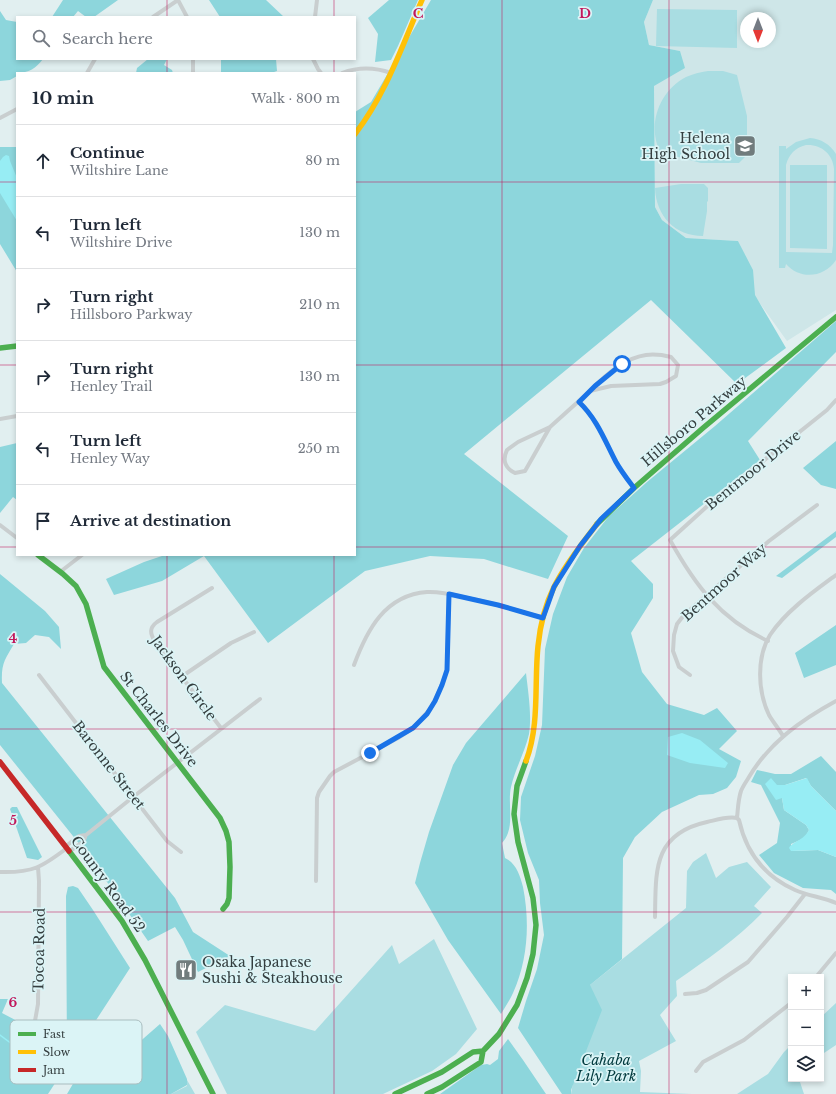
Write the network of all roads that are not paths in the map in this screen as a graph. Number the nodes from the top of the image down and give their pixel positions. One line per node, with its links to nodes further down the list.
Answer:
1 (178, 0): 4 (street); 5 (street)
2 (317, 0): 6 (street)
3 (422, 0): 14 (street)
4 (154, 16)
5 (187, 16)
6 (315, 16)
7 (94, 60): 10 (street)
8 (193, 60): 11 (street)
9 (314, 60): 12 (street)
10 (88, 72)
11 (193, 72)
12 (321, 72)
13 (344, 72): 14 (street)
14 (391, 73): 17 (street)
15 (16, 110): 16 (street)
16 (0, 118)
17 (356, 133)
18 (836, 317): 27 (street, Hillsboro Parkway)
19 (16, 346): 20 (street)
20 (0, 348)
21 (590, 391): 21 (street); 23 (street)
22 (836, 400): 37 (street, Bentmoor Drive)
23 (579, 402): 26 (street); 27 (street)
24 (16, 416): 25 (street)
25 (0, 419)
26 (550, 427)
27 (634, 488): 38 (street, Hillsboro Parkway)
28 (817, 505): 37 (street, Bentmoor Way)
29 (0, 525): 30 (street)
30 (16, 537)
31 (39, 556): 33 (street, St Charles Drive)
32 (81, 556): 33 (street)
33 (60, 572): 50 (street, St Charles Drive)
34 (836, 575): 40 (street)
35 (212, 588): 44 (street, Jackson Circle)
36 (449, 594): 38 (street); 41 (street); 58 (street)
37 (706, 596): 40 (street); 43 (street, Bentmoor Way)
38 (543, 618): 68 (street, Hillsboro Parkway)
39 (254, 632): 44 (street)
40 (768, 641): 48 (street)
41 (354, 665)
42 (39, 675): 51 (street, Baronne Street)
43 (690, 675)
44 (181, 676): 47 (street, Jackson Circle)
45 (260, 699): 47 (street)
46 (836, 701): 48 (street)
47 (221, 728): 50 (street)
48 (783, 736): 52 (street)
49 (0, 762): 54 (street, County Road 52)
50 (177, 763): 51 (street); 61 (street, St Charles Drive)
51 (133, 796): 53 (street); 55 (street, Baronne Street)
52 (737, 818): 59 (street); 62 (street)
53 (86, 835): 54 (street); 54 (street)
54 (68, 848): 56 (street); 70 (street, County Road 52)
55 (181, 852)
56 (38, 868): 57 (street); 67 (street, Tocoa Road)
57 (0, 872)
58 (316, 881)
59 (805, 894): 60 (street); 65 (street)
60 (836, 903)
61 (223, 909)
62 (655, 917)
63 (836, 953): 64 (street)
64 (818, 974)
65 (685, 994)
66 (788, 1005): 69 (street)
67 (35, 1020)
68 (483, 1051): 71 (street, Hillsboro Parkway); 72 (street, Hillsboro Parkway)
69 (696, 1071)
70 (213, 1094)
71 (395, 1094)
72 (427, 1094)

